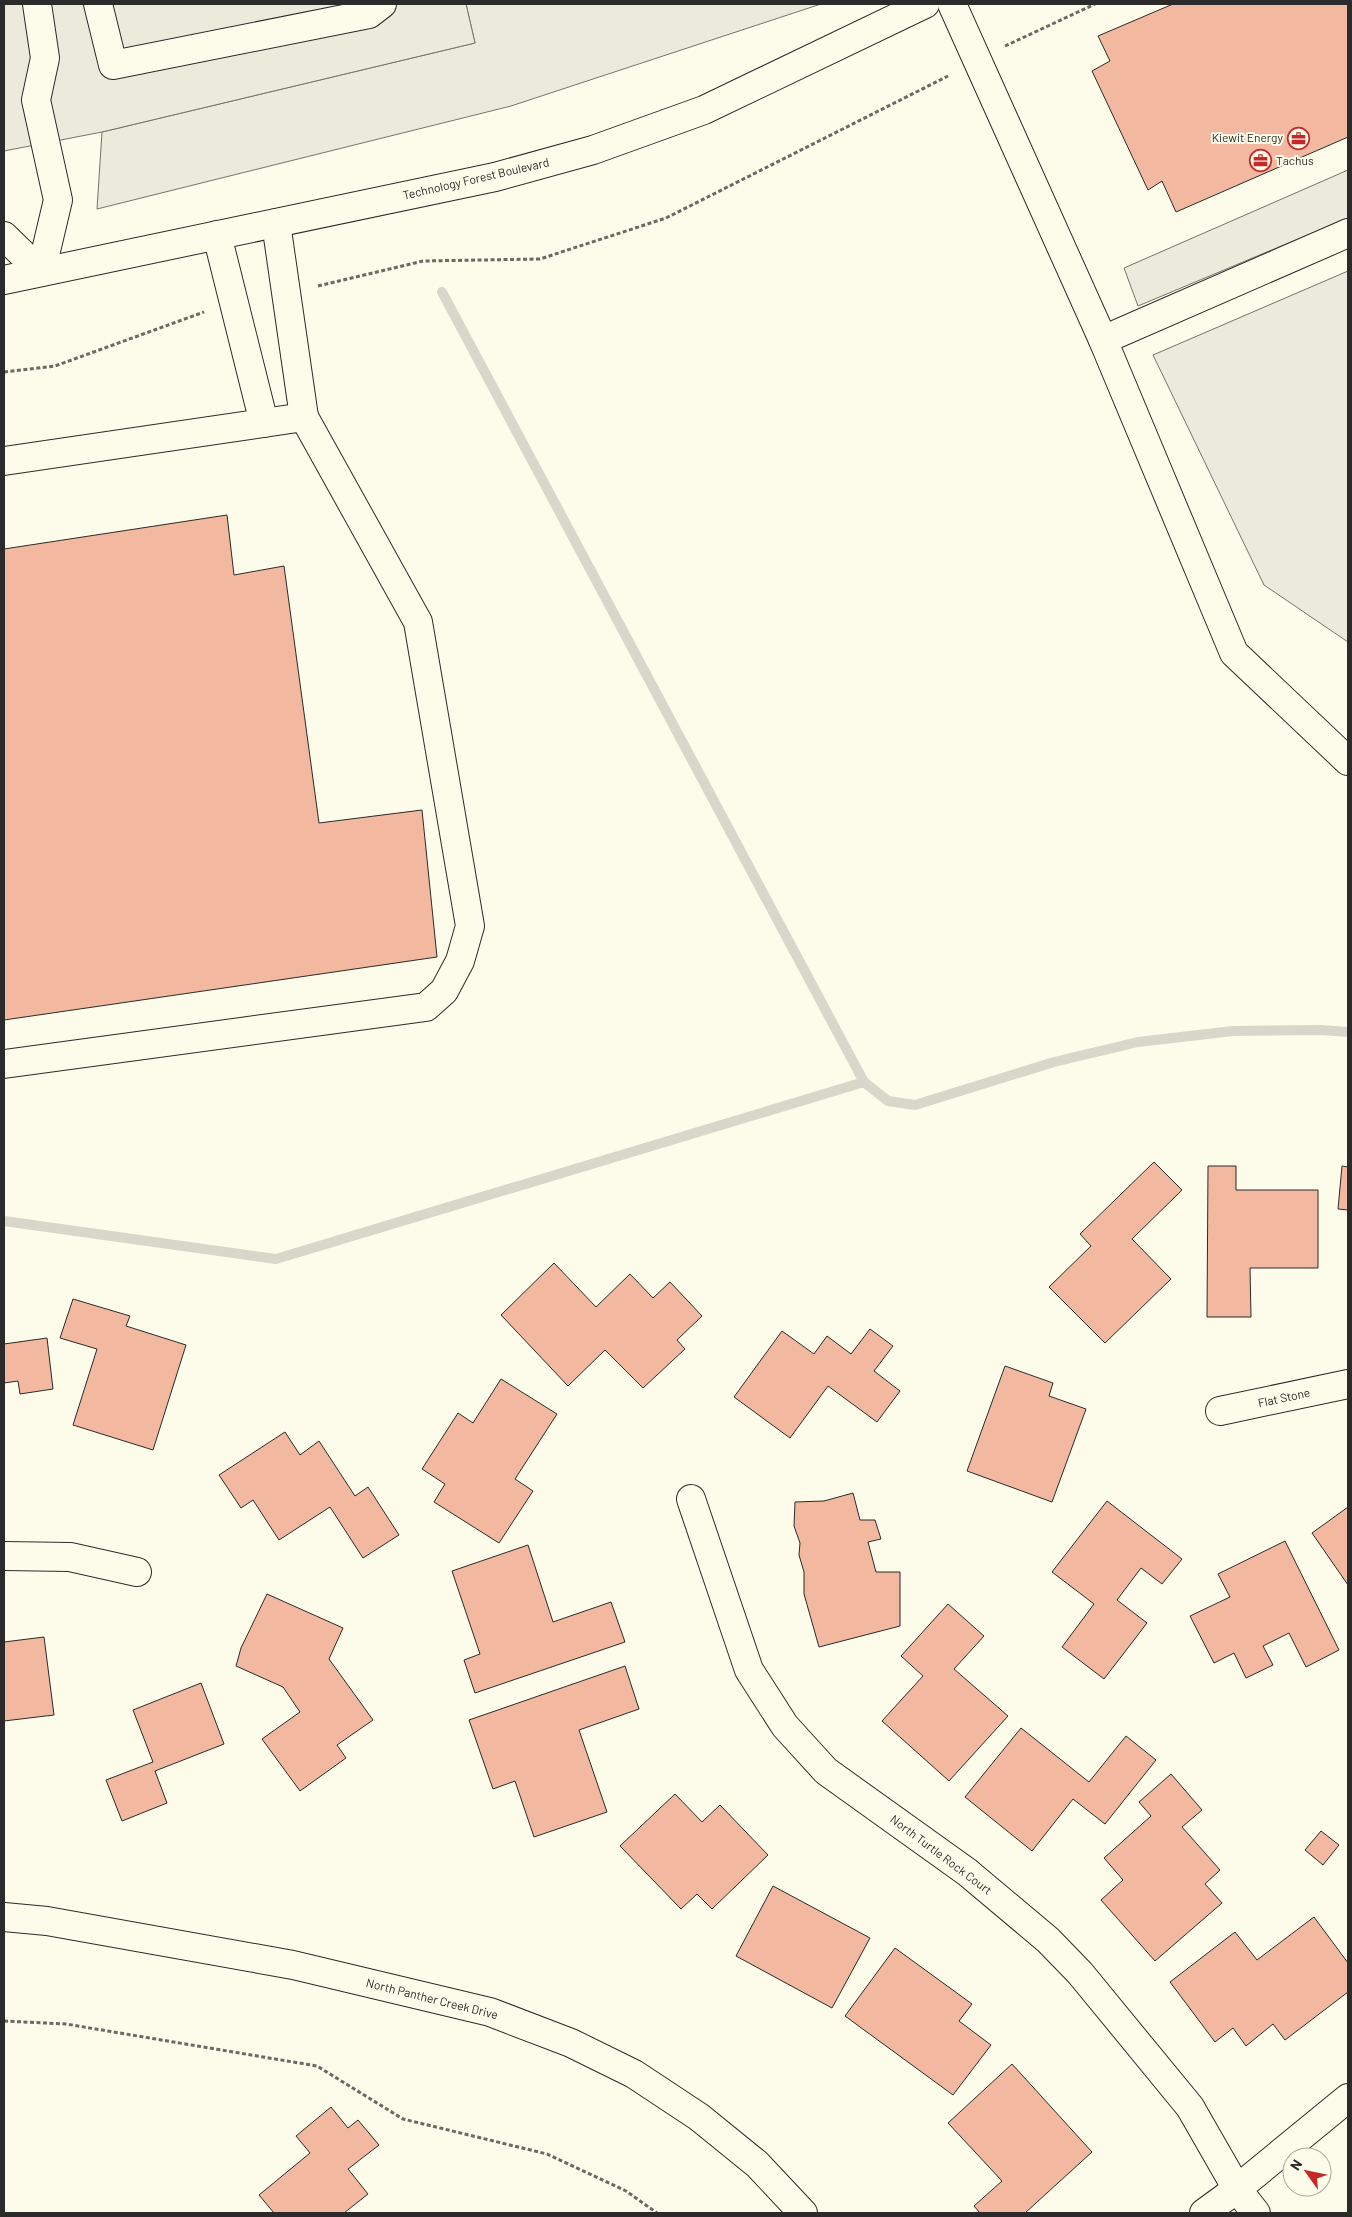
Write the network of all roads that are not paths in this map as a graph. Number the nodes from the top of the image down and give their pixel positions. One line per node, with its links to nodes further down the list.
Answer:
1 (37, 4): 10 (street)
2 (98, 4): 3 (street)
3 (382, 4)
4 (925, 4): 6 (street, Technology Forest Boulevard)
5 (952, 4): 12 (street)
6 (276, 223): 8 (street, Technology Forest Boulevard); 13 (street)
7 (1348, 233): 12 (street)
8 (217, 235): 10 (street, Technology Forest Boulevard); 14 (street)
9 (4, 236): 10 (street)
10 (41, 272): 11 (street, Technology Forest Boulevard)
11 (4, 280)
12 (1103, 340): 16 (street)
13 (304, 416): 14 (street); 17 (street)
14 (264, 423): 15 (street)
15 (4, 461)
16 (1348, 762)
17 (4, 1064)
18 (1348, 1384): 19 (street, Flat Stone)
19 (1220, 1411)
20 (691, 1499): 25 (street, North Turtle Rock Court)
21 (4, 1556): 22 (street)
22 (138, 1572)
23 (4, 1917): 26 (street, North Panther Creek Drive)
24 (1348, 2098): 25 (street)
25 (1237, 2189): 27 (street); 28 (street, North Turtle Rock Court)
26 (803, 2213)
27 (1204, 2213)
28 (1256, 2213)

